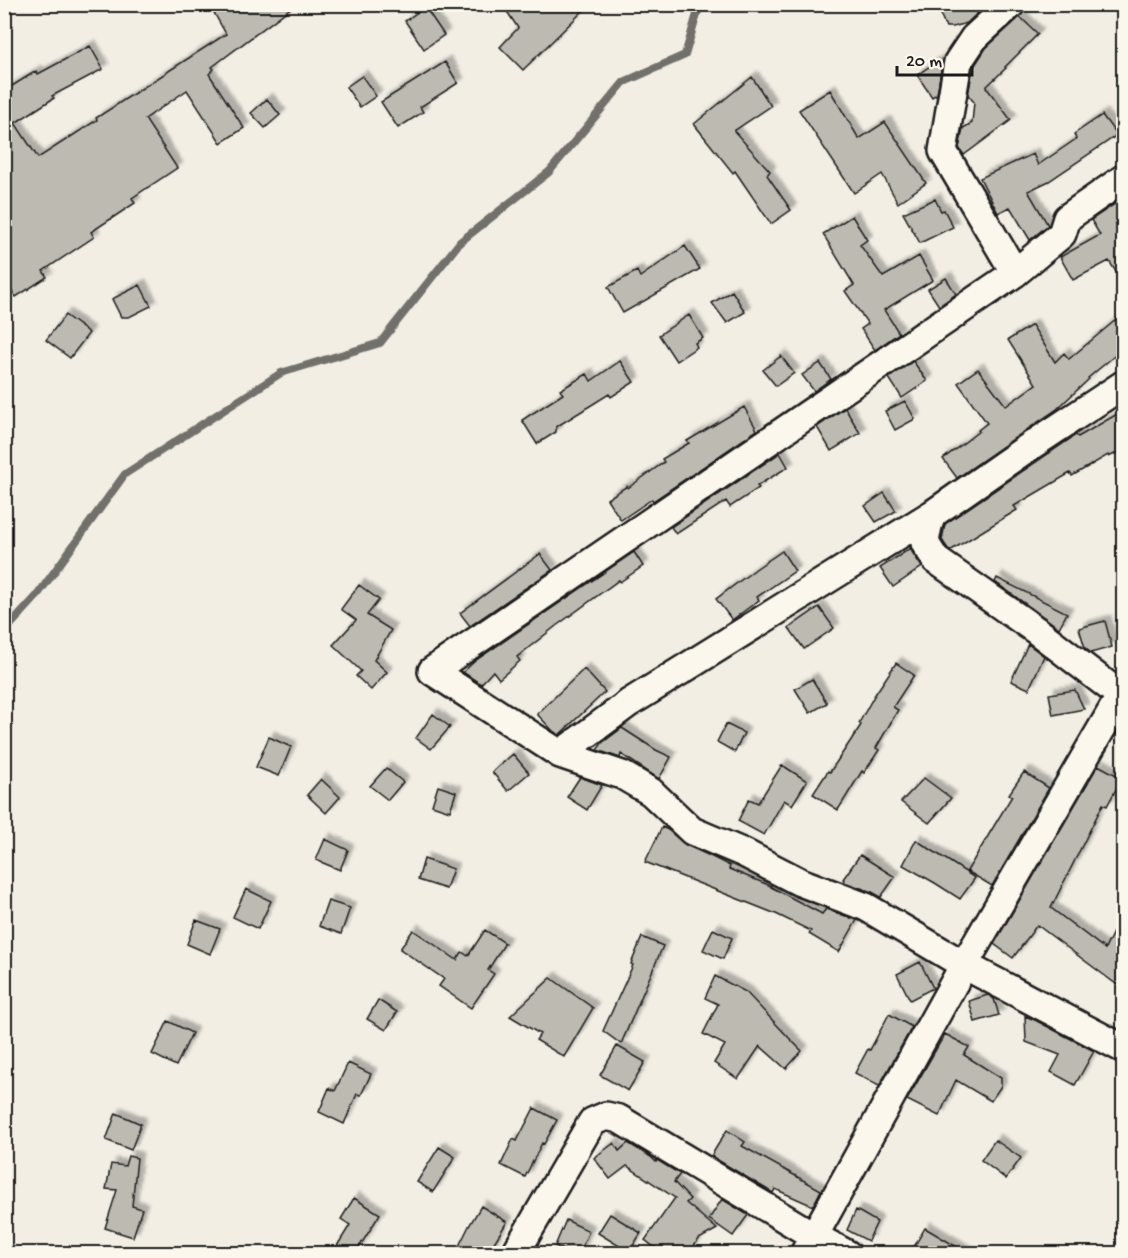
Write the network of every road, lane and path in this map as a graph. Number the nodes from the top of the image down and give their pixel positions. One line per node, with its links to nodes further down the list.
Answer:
1 (1011, 4): 3 (street)
2 (1124, 178): 3 (street)
3 (1015, 273): 7 (street)
4 (1124, 384): 5 (street)
5 (934, 513): 6 (street); 7 (street)
6 (1122, 695): 8 (street)
7 (560, 754): 8 (street)
8 (964, 965): 9 (street); 10 (street)
9 (1124, 1049)
10 (809, 1245): 11 (street); 12 (street)
11 (515, 1254)
12 (847, 1254)

